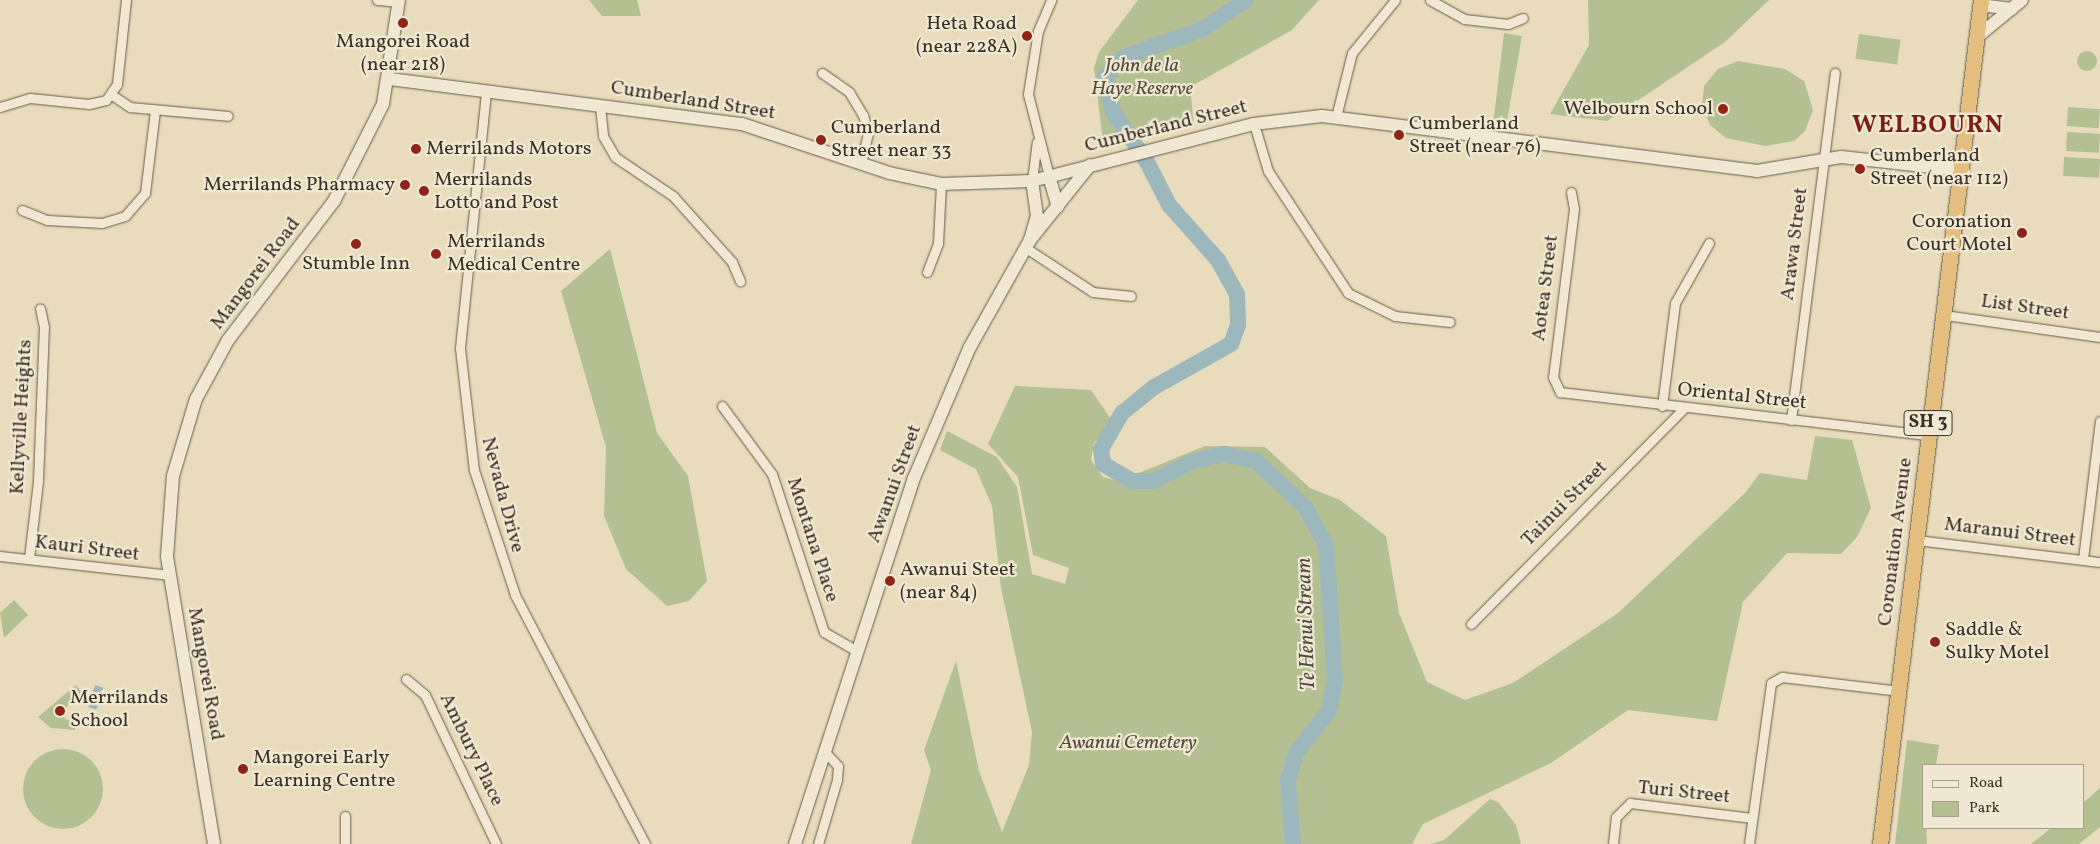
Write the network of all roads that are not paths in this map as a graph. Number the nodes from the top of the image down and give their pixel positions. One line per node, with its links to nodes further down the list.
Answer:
1 (126, 0): 16 (street)
2 (378, 0): 7 (street)
3 (1051, 0): 23 (street)
4 (1394, 0): 21 (street)
5 (1430, 0): 10 (street)
6 (2022, 0): 9 (main road)
7 (399, 1): 14 (main road, Mangorei Road)
8 (1981, 3): 9 (main road, Coronation Avenue); 11 (highway, Coronation Avenue / SH 3)
9 (2012, 9): 11 (main road)
10 (1523, 18)
11 (1976, 37): 27 (highway, Coronation Avenue / SH 3)
12 (822, 73): 25 (street)
13 (1834, 73): 24 (street, Arawa Street)
14 (390, 79): 15 (main road, Cumberland Street); 55 (main road, Mangorei Road)
15 (486, 92): 17 (main road, Cumberland Street); 66 (street, Nevada Drive)
16 (112, 95): 18 (street); 19 (street)
17 (600, 106): 25 (main road, Cumberland Street); 37 (street)
18 (0, 107)
19 (155, 110): 20 (street); 33 (street)
20 (228, 116)
21 (1336, 117): 22 (main road, Cumberland Street); 24 (main road, Cumberland Street)
22 (1254, 124): 26 (main road, Cumberland Street); 41 (street)
23 (1037, 142): 28 (street); 29 (street)
24 (1822, 161): 27 (main road, Cumberland Street); 47 (street, Arawa Street)
25 (861, 164): 30 (main road, Cumberland Street)
26 (1090, 165): 28 (main road, Cumberland Street); 32 (main road, Awanui Street)
27 (1960, 170): 40 (highway, Coronation Avenue / SH 3)
28 (1049, 176): 29 (main road, Cumberland Street); 32 (main road)
29 (1032, 180): 30 (main road, Cumberland Street); 35 (main road, Awanui Street)
30 (941, 184): 36 (street)
31 (1572, 192): 43 (street, Aotea Street)
32 (1058, 208): 35 (main road, Awanui Street)
33 (22, 210)
34 (1709, 243): 45 (street)
35 (1028, 244): 38 (street); 57 (main road, Awanui Street)
36 (928, 272)
37 (740, 281)
38 (1131, 296)
39 (40, 308): 52 (street, Kellyville Heights)
40 (1945, 315): 42 (street, List Street); 49 (highway, Coronation Avenue / SH 3)
41 (1450, 322)
42 (2100, 337)
43 (1556, 388): 45 (street, Oriental Street)
44 (722, 406): 57 (street, Montana Place)
45 (1662, 406): 46 (street, Oriental Street)
46 (1684, 408): 47 (street, Oriental Street); 56 (street, Tainui Street)
47 (1791, 420): 49 (street, Oriental Street)
48 (2100, 421): 53 (street)
49 (1926, 435): 50 (highway, Coronation Avenue / SH 3)
50 (1917, 540): 53 (street, Maranui Street); 59 (highway, Coronation Avenue / SH 3)
51 (0, 556): 52 (street, Kauri Street)
52 (29, 558): 55 (street, Kauri Street)
53 (2083, 559): 54 (street, Maranui Street)
54 (2100, 562)
55 (170, 575): 63 (main road, Mangorei Road)
56 (1471, 624)
57 (858, 652): 60 (main road, Awanui Street)
58 (406, 679): 65 (street, Ambury Place)
59 (1899, 691): 62 (street); 71 (highway, Coronation Avenue / SH 3)
60 (826, 753): 67 (main road, Awanui Street); 68 (street)
61 (345, 816): 64 (street)
62 (1752, 818): 69 (street, Turi Street); 70 (street)
63 (214, 844)
64 (346, 844)
65 (496, 844)
66 (645, 844)
67 (795, 844)
68 (818, 844)
69 (1613, 844)
70 (1748, 844)
71 (1880, 844)

